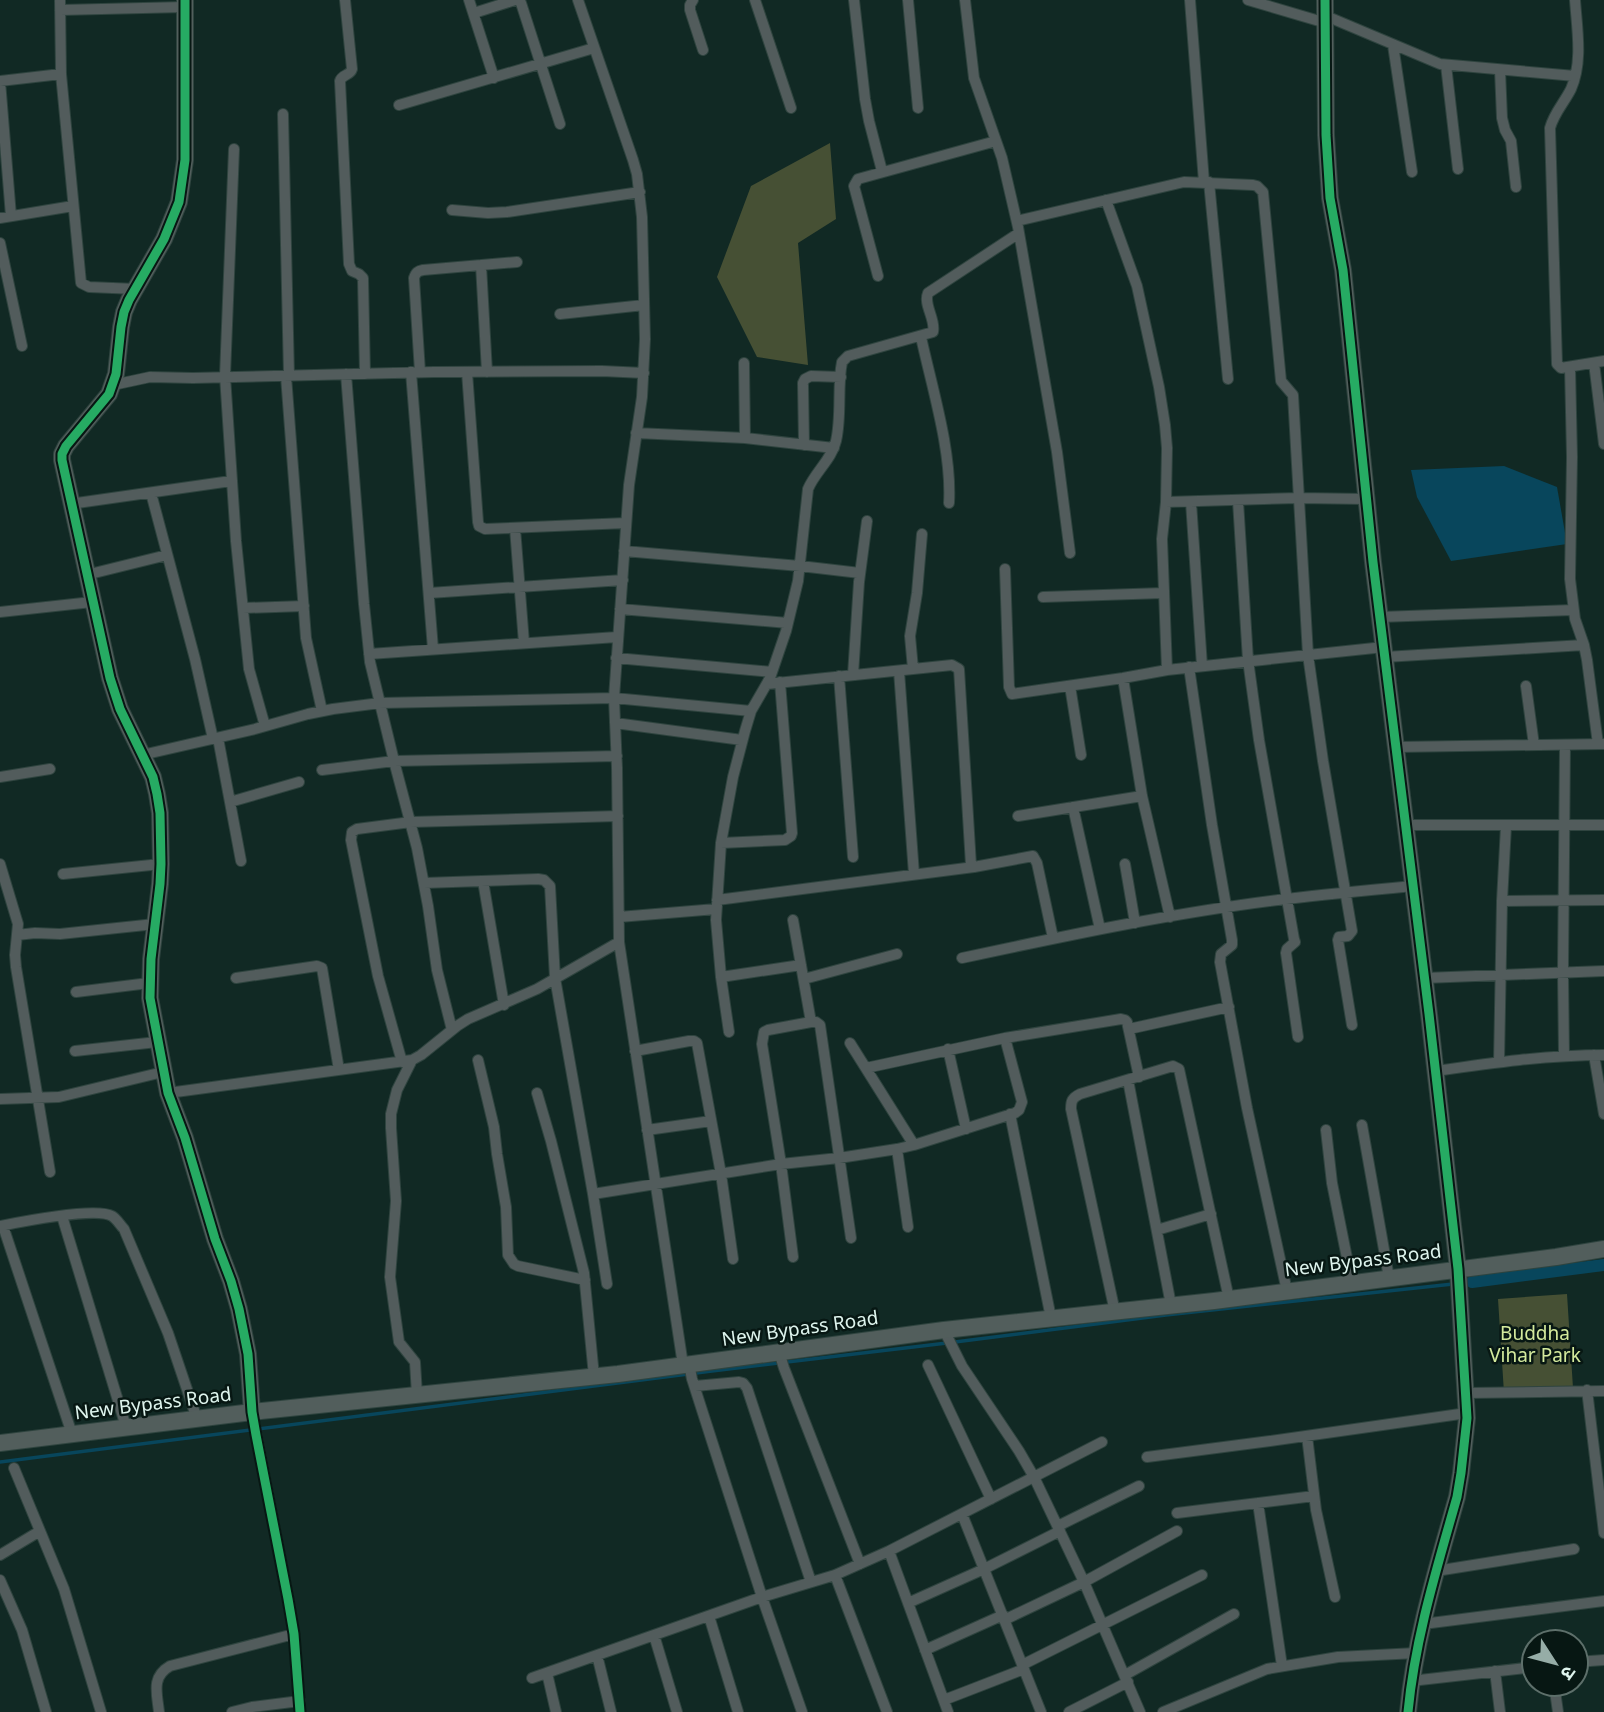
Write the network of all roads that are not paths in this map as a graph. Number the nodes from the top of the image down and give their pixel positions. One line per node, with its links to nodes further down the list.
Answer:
1 (345, 0): 62 (street)
2 (469, 0): 15 (street)
3 (517, 0): 15 (street); 20 (street)
4 (578, 0): 18 (street)
5 (693, 0): 19 (street)
6 (755, 0): 28 (street)
7 (854, 0): 35 (street)
8 (908, 0): 29 (street)
9 (965, 0): 32 (street)
10 (1190, 0): 37 (street)
11 (1248, 0): 16 (street)
12 (1575, 0): 24 (street)
13 (185, 3): 14 (street); 49 (street)
14 (60, 5): 23 (street)
15 (474, 13): 25 (street)
16 (1326, 13): 17 (street); 76 (street)
17 (1393, 45): 21 (street); 36 (street)
18 (594, 48): 20 (street); 39 (street)
19 (703, 50)
20 (541, 64): 25 (street); 31 (street)
21 (1446, 65): 22 (street); 34 (street)
22 (1500, 70): 24 (street); 38 (street)
23 (61, 74): 26 (street); 41 (street)
24 (1575, 76): 56 (street)
25 (494, 78): 27 (street)
26 (0, 81): 43 (street)
27 (399, 105)
28 (791, 108)
29 (918, 108)
30 (283, 114): 64 (street)
31 (560, 124)
32 (996, 141): 35 (street); 44 (street)
33 (234, 149): 63 (street)
34 (1458, 169)
35 (882, 171): 48 (street)
36 (1412, 172)
37 (1207, 182): 40 (street); 66 (street); 75 (street)
38 (1516, 187)
39 (640, 192): 42 (street); 50 (street)
40 (1106, 200): 44 (street); 78 (street)
41 (73, 206): 43 (street); 49 (street)
42 (452, 210)
43 (5, 217)
44 (1018, 227): 52 (street); 87 (street)
45 (0, 243): 53 (street)
46 (517, 262): 47 (street)
47 (481, 265): 57 (street); 59 (street)
48 (878, 276)
49 (136, 289): 67 (street)
50 (644, 305): 51 (street); 60 (street)
51 (560, 314)
52 (921, 337): 65 (street); 80 (street)
53 (22, 346)
54 (1599, 362): 56 (street); 70 (street)
55 (744, 363): 69 (street)
56 (1570, 367): 102 (street)
57 (416, 372): 58 (street); 62 (street); 95 (street)
58 (467, 372): 59 (street); 84 (street)
59 (486, 372): 60 (street)
60 (644, 373): 68 (street)
61 (346, 374): 62 (street); 64 (street); 111 (street)
62 (365, 374)
63 (225, 376): 64 (street); 67 (street); 73 (street)
64 (287, 376): 99 (street)
65 (841, 377): 71 (street); 72 (street)
66 (1228, 379)
67 (113, 385): 81 (street)
68 (636, 433): 69 (street); 83 (street)
69 (745, 438): 71 (street)
70 (1604, 444)
71 (804, 445): 72 (street)
72 (834, 448): 89 (street)
73 (231, 481): 74 (street); 100 (street)
74 (151, 493): 81 (street); 88 (street)
75 (1298, 498): 76 (street); 77 (street); 112 (street)
76 (1366, 499): 104 (street)
77 (1238, 500): 79 (street); 114 (street)
78 (1166, 502): 79 (street); 96 (street)
79 (1191, 502): 115 (street)
80 (949, 503)
81 (70, 504): 92 (street)
82 (867, 522): 91 (street)
83 (626, 523): 84 (street); 86 (street)
84 (515, 528): 94 (street)
85 (922, 534): 117 (street)
86 (624, 551): 89 (street); 93 (street)
87 (1070, 553)
88 (167, 555): 92 (street); 134 (street)
89 (800, 566): 91 (street); 105 (street)
90 (1005, 569): 126 (street)
91 (860, 573): 121 (street)
92 (86, 575): 98 (street)
93 (622, 580): 94 (street); 101 (street)
94 (520, 587): 95 (street); 107 (street)
95 (429, 593): 109 (street)
96 (1163, 593): 97 (street); 118 (street)
97 (1043, 597)
98 (92, 602): 103 (street); 140 (street)
99 (304, 606): 100 (street); 130 (street)
100 (243, 608): 133 (street)
101 (620, 610): 105 (street); 106 (street)
102 (1573, 610): 104 (street); 108 (street)
103 (0, 612)
104 (1380, 617): 110 (street)
105 (788, 623): 120 (street)
106 (617, 637): 107 (street); 113 (street)
107 (524, 643): 109 (street)
108 (1584, 645): 110 (street); 136 (street)
109 (433, 649): 111 (street)
110 (1384, 652): 112 (street); 139 (street)
111 (369, 654): 129 (street)
112 (1308, 655): 114 (street); 170 (street)
113 (616, 658): 120 (street); 128 (street)
114 (1248, 660): 115 (street); 171 (street)
115 (1202, 666): 116 (street)
116 (1189, 667): 118 (street); 176 (street)
117 (913, 669): 119 (street); 164 (street)
118 (1167, 670): 123 (street)
119 (899, 671): 121 (street); 166 (street)
120 (772, 672): 125 (street)
121 (853, 675): 122 (street)
122 (839, 676): 124 (street); 159 (street)
123 (1124, 678): 126 (street); 148 (street)
124 (780, 682): 125 (street); 158 (street)
125 (766, 684): 131 (street)
126 (1069, 686): 141 (street)
127 (1526, 686): 137 (street)
128 (614, 698): 129 (street); 131 (street); 132 (street)
129 (380, 703): 130 (street); 143 (street)
130 (322, 711): 133 (street)
131 (751, 711): 135 (street)
132 (615, 723): 135 (street); 142 (street)
133 (265, 726): 134 (street)
134 (216, 738): 140 (street); 149 (street)
135 (743, 740): 158 (street)
136 (1601, 744): 138 (street)
137 (1534, 745): 138 (street); 139 (street)
138 (1565, 745): 157 (street)
139 (1396, 747): 154 (street)
140 (142, 755): 162 (street)
141 (1081, 755)
142 (617, 756): 143 (street); 151 (street)
143 (394, 761): 145 (street); 153 (street)
144 (50, 769): 146 (street)
145 (323, 770)
146 (0, 777)
147 (299, 782): 149 (street)
148 (1142, 796): 150 (street); 178 (street)
149 (230, 802): 160 (street)
150 (1073, 807): 152 (street); 182 (street)
151 (618, 816): 153 (street); 177 (street)
152 (1018, 816)
153 (411, 822): 168 (street); 216 (street)
154 (1406, 825): 156 (street); 169 (street)
155 (1604, 825): 157 (street)
156 (1506, 826): 157 (street); 173 (street)
157 (1564, 826): 174 (street)
158 (722, 843): 175 (street)
159 (853, 857)
160 (241, 861)
161 (0, 864): 183 (street)
162 (161, 864): 165 (street); 181 (street)
163 (1125, 864): 180 (street)
164 (974, 867): 166 (street); 184 (street)
165 (63, 874)
166 (914, 874): 175 (street)
167 (483, 881): 168 (street); 194 (street); 199 (street)
168 (424, 883): 204 (street)
169 (1413, 886): 170 (street); 195 (street)
170 (1345, 893): 171 (street); 202 (street)
171 (1287, 899): 176 (street); 206 (street)
172 (1604, 900): 174 (street)
173 (1502, 901): 174 (street); 191 (street)
174 (1563, 901): 190 (street)
175 (716, 905): 177 (street); 192 (street)
176 (1227, 907): 178 (street); 200 (street)
177 (619, 917): 185 (street)
178 (1170, 917): 180 (street)
179 (793, 920): 188 (street)
180 (1135, 923): 182 (street)
181 (155, 925): 183 (street); 197 (street)
182 (1100, 929): 184 (street)
183 (17, 935): 226 (street)
184 (1053, 938): 187 (street)
185 (620, 942): 194 (street); 211 (street)
186 (897, 954): 196 (street)
187 (962, 958)
188 (801, 965): 192 (street); 196 (street)
189 (1604, 971): 190 (street)
190 (1563, 972): 191 (street); 214 (street)
191 (1501, 974): 195 (street); 217 (street)
192 (721, 977): 205 (street)
193 (236, 978): 219 (street)
194 (555, 978): 199 (street); 241 (street)
195 (1425, 978): 220 (street)
196 (804, 979): 201 (street)
197 (149, 983): 198 (street); 208 (street)
198 (76, 992)
199 (504, 1004): 204 (street)
200 (1228, 1007): 203 (street); 256 (street)
201 (811, 1022): 236 (street); 237 (street)
202 (1352, 1025)
203 (1129, 1029): 207 (street); 222 (street)
204 (452, 1030): 216 (street)
205 (729, 1031)
206 (1298, 1037)
207 (1005, 1038): 210 (street); 227 (street)
208 (157, 1042): 212 (street); 221 (street)
209 (850, 1044): 218 (street)
210 (948, 1049): 218 (street); 231 (street)
211 (635, 1051): 229 (street); 232 (street)
212 (75, 1052)
213 (1599, 1055): 214 (street); 228 (street)
214 (1564, 1056): 217 (street)
215 (478, 1060): 253 (street)
216 (407, 1061): 219 (street); 269 (street)
217 (1499, 1062): 220 (street)
218 (866, 1069): 234 (street)
219 (338, 1070): 223 (street)
220 (1436, 1071): 251 (street)
221 (163, 1072): 223 (street); 226 (street)
222 (1133, 1079): 242 (street); 246 (street); 259 (street)
223 (168, 1093): 271 (street)
224 (537, 1093): 253 (street)
225 (0, 1099): 226 (street)
226 (38, 1099): 238 (street)
227 (1010, 1114): 231 (street); 260 (street)
228 (1604, 1114)
229 (711, 1121): 232 (street); 239 (street)
230 (1362, 1125): 252 (street)
231 (966, 1129): 234 (street)
232 (647, 1130): 240 (street)
233 (1326, 1130): 254 (street)
234 (914, 1145): 235 (street)
235 (897, 1149): 236 (street); 245 (street)
236 (839, 1158): 237 (street); 247 (street)
237 (781, 1164): 239 (street); 249 (street)
238 (50, 1172)
239 (721, 1174): 240 (street); 250 (street)
240 (655, 1185): 241 (street); 264 (street)
241 (593, 1195): 255 (street)
242 (1211, 1214): 246 (street); 257 (street)
243 (62, 1216): 244 (street); 272 (street); 273 (street)
244 (2, 1226): 274 (street)
245 (908, 1227)
246 (1157, 1230): 258 (street)
247 (852, 1238)
248 (1604, 1250): 251 (street, New Bypass Road)
249 (793, 1257)
250 (733, 1259)
251 (1458, 1269): 252 (street, New Bypass Road); 268 (street)
252 (1389, 1278): 254 (street, New Bypass Road)
253 (585, 1280): 265 (street)
254 (1352, 1283): 256 (street, New Bypass Road)
255 (607, 1284)
256 (1287, 1291): 257 (street, New Bypass Road)
257 (1229, 1299): 258 (street, New Bypass Road)
258 (1171, 1306): 259 (street, New Bypass Road)
259 (1115, 1312): 260 (street, New Bypass Road)
260 (1051, 1318): 261 (street, New Bypass Road)
261 (949, 1340): 262 (street, New Bypass Road); 280 (street)
262 (781, 1360): 264 (street, New Bypass Road); 294 (street)
263 (928, 1365): 283 (street)
264 (690, 1373): 265 (street, New Bypass Road); 300 (street); 302 (street)
265 (594, 1376): 269 (street, New Bypass Road)
266 (1587, 1390): 267 (street); 268 (street); 290 (street)
267 (1604, 1391)
268 (1466, 1393): 270 (street)
269 (417, 1395): 271 (street, New Bypass Road)
270 (1467, 1413): 275 (street); 296 (street)
271 (253, 1418): 272 (street, New Bypass Road); 311 (street)
272 (197, 1419): 273 (street, New Bypass Road)
273 (126, 1427): 274 (street, New Bypass Road)
274 (72, 1434): 277 (street, New Bypass Road)
275 (1307, 1436): 278 (street); 282 (street)
276 (1102, 1442): 280 (street)
277 (0, 1443)
278 (1147, 1457)
279 (13, 1468): 288 (street)
280 (1034, 1478): 283 (street); 287 (street)
281 (1139, 1486): 287 (street)
282 (1314, 1496): 284 (street); 303 (street)
283 (991, 1499): 286 (street)
284 (1258, 1503): 285 (street); 316 (street)
285 (1177, 1513)
286 (962, 1514): 292 (street); 295 (street)
287 (1059, 1529): 295 (street); 301 (street)
288 (40, 1531): 293 (street); 327 (street)
289 (1177, 1531): 301 (street)
290 (1604, 1533)
291 (1574, 1549): 296 (street)
292 (889, 1551): 294 (street); 305 (street)
293 (0, 1555)
294 (860, 1564): 297 (street)
295 (984, 1569): 305 (street); 308 (street)
296 (1436, 1571): 309 (street)
297 (835, 1575): 300 (street); 335 (street)
298 (1202, 1575): 310 (street)
299 (0, 1580): 326 (street)
300 (811, 1582): 302 (street)
301 (1084, 1582): 308 (street); 310 (street)
302 (762, 1597): 307 (street); 334 (street)
303 (1335, 1597)
304 (1604, 1601): 309 (street)
305 (908, 1603): 313 (street)
306 (1234, 1614): 322 (street)
307 (709, 1616): 312 (street); 333 (street)
308 (1004, 1617): 313 (street); 317 (street)
309 (1423, 1624): 314 (street)
310 (1104, 1626): 317 (street); 322 (street)
311 (294, 1634): 325 (street); 328 (street)
312 (654, 1635): 315 (street); 332 (street)
313 (925, 1650): 324 (street)
314 (1416, 1653): 316 (street); 323 (street)
315 (597, 1655): 320 (street); 331 (street)
316 (1282, 1666): 340 (street)
317 (1023, 1667): 324 (street); 337 (street)
318 (1520, 1668): 319 (street)
319 (1495, 1671): 323 (street); 342 (street)
320 (547, 1672): 321 (street); 330 (street)
321 (532, 1678)
322 (1126, 1679): 338 (street); 339 (street)
323 (1411, 1681): 341 (street)
324 (944, 1700): 336 (street)
325 (300, 1707): 329 (street)
326 (46, 1712)
327 (101, 1712)
328 (159, 1712)
329 (232, 1712)
330 (555, 1712)
331 (611, 1712)
332 (677, 1712)
333 (738, 1712)
334 (802, 1712)
335 (887, 1712)
336 (948, 1712)
337 (1041, 1712)
338 (1069, 1712)
339 (1140, 1712)
340 (1163, 1712)
341 (1408, 1712)
342 (1500, 1712)

